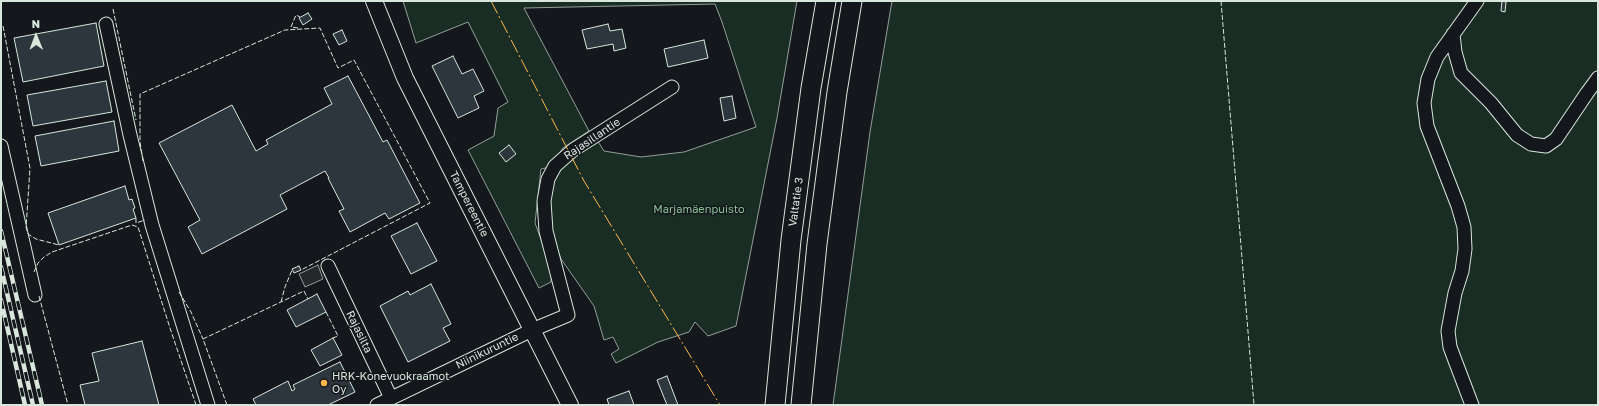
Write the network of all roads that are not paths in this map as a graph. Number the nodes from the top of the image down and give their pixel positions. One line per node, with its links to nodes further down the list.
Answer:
1 (374, 1): 12 (main road, Tampereentie)
2 (826, 1): 17 (highway, Valtatie 3)
3 (852, 1): 18 (highway)
4 (1477, 1): 6 (street)
5 (106, 24): 14 (street)
6 (1453, 34): 7 (street); 19 (street)
7 (1598, 78)
8 (672, 87): 12 (street, Rajasillantie)
9 (1, 146): 11 (street)
10 (328, 266): 13 (street, Rajasilta)
11 (35, 295)
12 (532, 330): 13 (street, Niinikuruntie); 16 (main road, Tampereentie)
13 (392, 398): 15 (street, Niinikuruntie)
14 (208, 405)
15 (377, 405)
16 (570, 405)
17 (775, 405)
18 (801, 405)
19 (1472, 405)

